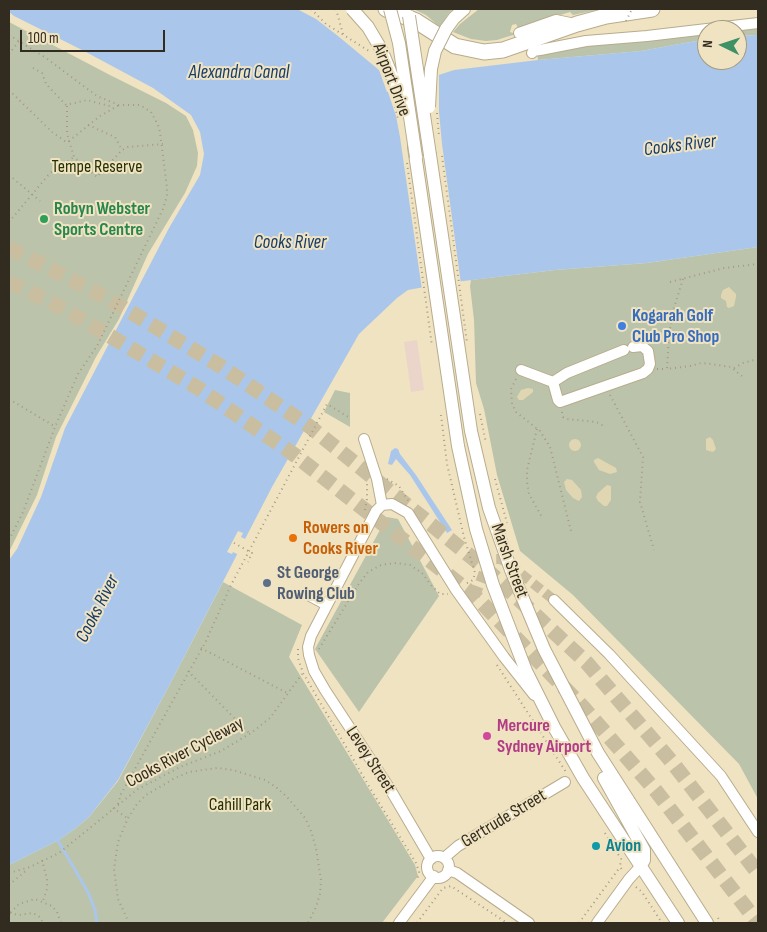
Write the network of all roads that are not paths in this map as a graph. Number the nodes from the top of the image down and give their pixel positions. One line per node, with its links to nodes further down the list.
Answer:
1 (352, 9): 12 (main road, Airport Drive, bridge)
2 (386, 9): 8 (highway)
3 (390, 9): 12 (main road, bridge)
4 (408, 9): 11 (main road, Airport Drive, bridge)
5 (464, 9): 11 (main road, bridge)
6 (652, 9): 8 (highway)
7 (758, 23): 10 (street)
8 (577, 24): 9 (street)
9 (519, 33)
10 (532, 53)
11 (435, 152): 21 (main road, Marsh Street)
12 (411, 157): 20 (main road, Marsh Street)
13 (521, 370): 14 (street)
14 (553, 382): 14 (street)
15 (364, 439): 16 (street)
16 (382, 505): 19 (street); 20 (street, Marsh Street)
17 (310, 596): 19 (street)
18 (554, 600): 23 (street)
19 (327, 605): 25 (street, Levey Street)
20 (541, 703): 26 (main road, Marsh Street)
21 (581, 722): 26 (main road); 29 (main road, Marsh Street)
22 (567, 781): 24 (street, Gertrude Street)
23 (758, 832)
24 (444, 858): 25 (street); 27 (street)
25 (431, 859): 28 (street)
26 (640, 866): 32 (street); 33 (main road, Marsh Street)
27 (448, 870): 28 (street); 31 (street)
28 (434, 876): 30 (street)
29 (712, 920)
30 (400, 923)
31 (529, 923)
32 (597, 923)
33 (678, 923)

